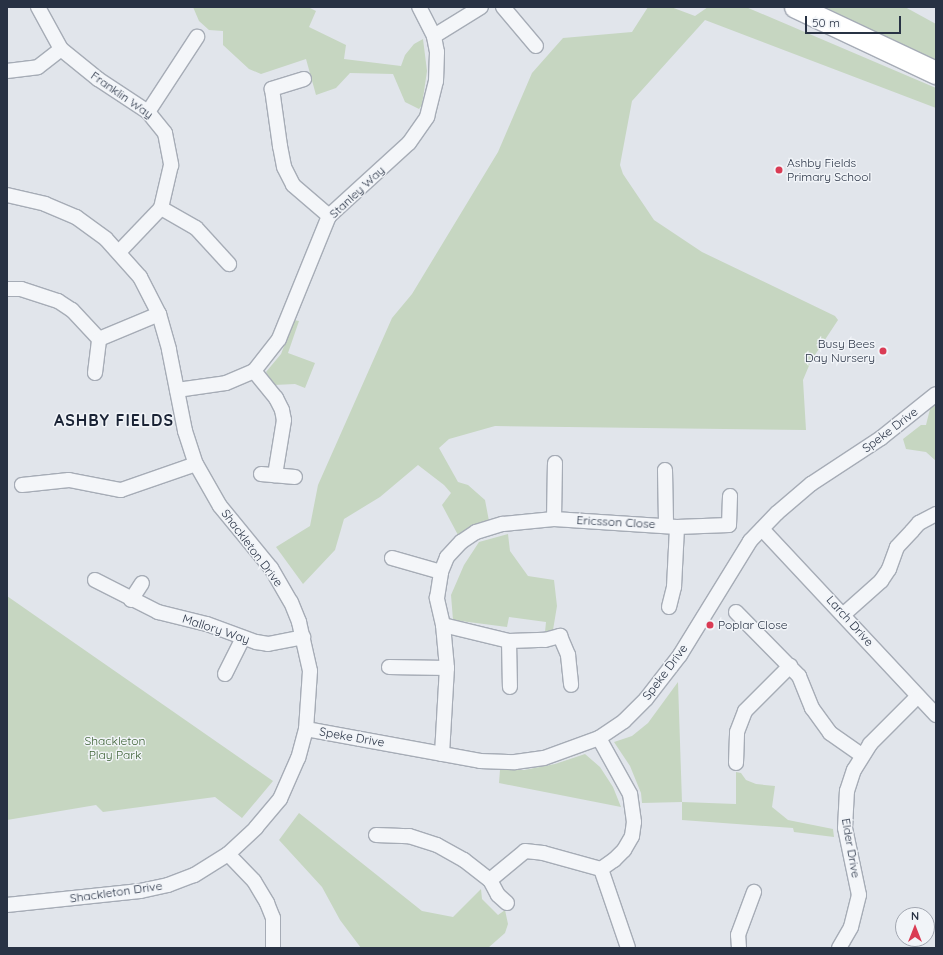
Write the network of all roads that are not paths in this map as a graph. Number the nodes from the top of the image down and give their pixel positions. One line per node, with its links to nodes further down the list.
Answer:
1 (38, 7): 9 (street, Franklin Way)
2 (419, 7): 7 (street, Stanley Way)
3 (481, 7): 7 (street)
4 (503, 7): 8 (street)
5 (796, 7): 11 (main road)
6 (197, 36): 13 (street)
7 (434, 36): 16 (street, Stanley Way)
8 (536, 46)
9 (61, 49): 10 (street); 13 (street, Franklin Way)
10 (7, 71)
11 (936, 72)
12 (304, 79): 16 (street)
13 (148, 112): 15 (street, Franklin Way)
14 (7, 195): 17 (street, Shackleton Drive)
15 (161, 208): 17 (street); 18 (street)
16 (329, 216): 22 (street, Stanley Way)
17 (119, 252): 20 (street, Shackleton Drive)
18 (229, 264)
19 (7, 289): 21 (street)
20 (159, 314): 21 (street); 24 (street, Shackleton Drive)
21 (99, 339): 23 (street)
22 (254, 371): 24 (street, Stanley Way); 30 (street)
23 (95, 373)
24 (177, 390): 27 (street, Shackleton Drive)
25 (936, 394): 37 (street, Speke Drive)
26 (555, 463): 35 (street)
27 (196, 464): 32 (street); 47 (street, Shackleton Drive)
28 (665, 470): 36 (street)
29 (261, 474): 30 (street)
30 (275, 475): 31 (street)
31 (295, 477)
32 (22, 485)
33 (730, 496): 36 (street, Ericsson Close)
34 (936, 514): 45 (street)
35 (554, 519): 36 (street, Ericsson Close); 39 (street, Ericsson Close)
36 (671, 525): 43 (street)
37 (762, 529): 45 (street, Larch Drive); 59 (street, Speke Drive)
38 (392, 558): 39 (street)
39 (441, 572): 46 (street, Ericsson Close)
40 (95, 580): 42 (street, Mallory Way)
41 (142, 583): 42 (street)
42 (131, 600): 48 (street, Mallory Way)
43 (669, 607)
44 (736, 612): 50 (street)
45 (844, 614): 56 (street, Larch Drive)
46 (443, 625): 49 (street); 52 (street, Ericsson Close)
47 (303, 637): 48 (street, Mallory Way); 58 (street, Shackleton Drive)
48 (243, 638): 53 (street)
49 (509, 640): 54 (street); 55 (street)
50 (790, 666): 61 (street); 62 (street)
51 (389, 667): 52 (street)
52 (447, 668): 60 (street, Ericsson Close)
53 (225, 674)
54 (571, 685)
55 (510, 687)
56 (917, 697): 57 (street, Larch Drive); 61 (street, Elder Drive)
57 (936, 715)
58 (306, 729): 60 (street, Speke Drive); 64 (street, Shackleton Drive)
59 (599, 738): 60 (street, Speke Drive); 65 (street)
60 (442, 754)
61 (861, 755): 73 (street, Elder Drive)
62 (736, 763)
63 (376, 835): 66 (street)
64 (228, 854): 69 (street, Shackleton Drive); 70 (street)
65 (601, 868): 66 (street); 71 (street)
66 (490, 880): 68 (street)
67 (754, 892): 72 (street)
68 (507, 903)
69 (7, 905)
70 (273, 948)
71 (628, 948)
72 (739, 948)
73 (839, 948)

